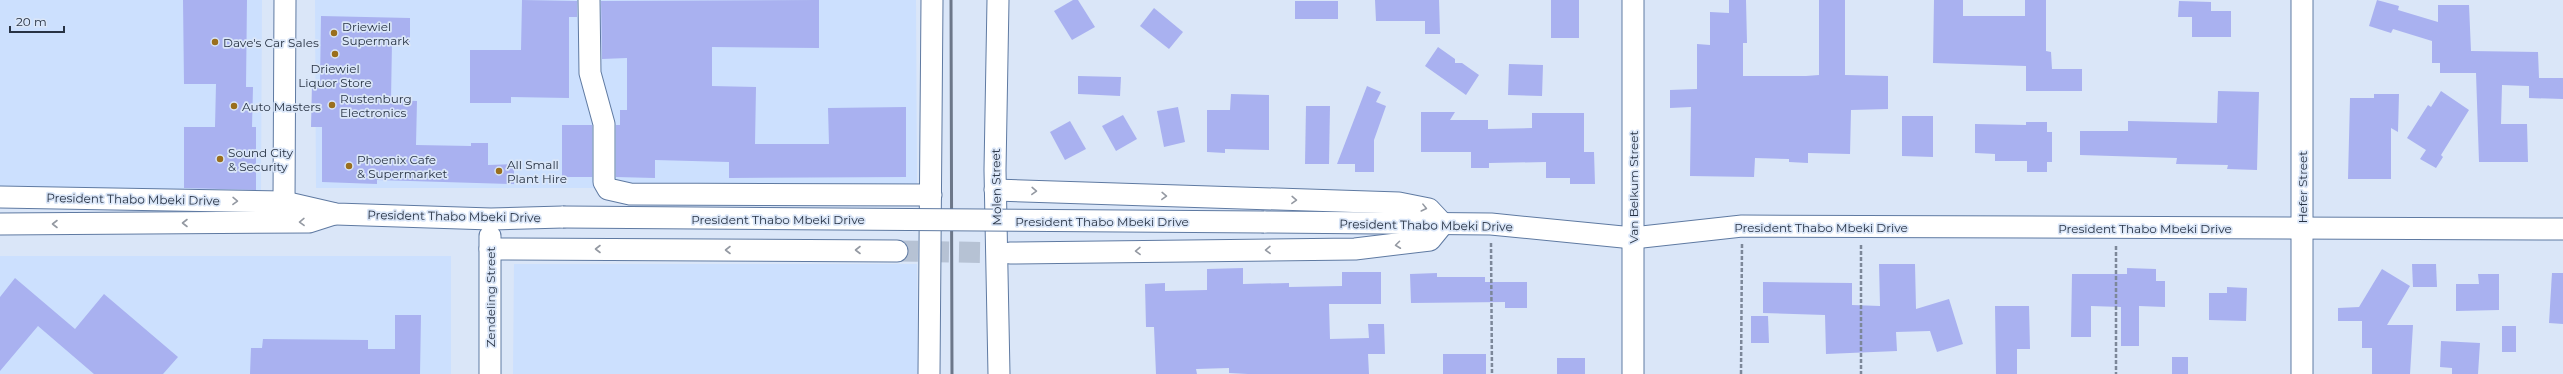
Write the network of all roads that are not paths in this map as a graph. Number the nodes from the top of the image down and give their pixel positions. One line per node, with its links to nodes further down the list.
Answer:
1 (277, 0): 11 (street)
2 (284, 0): 11 (street)
3 (589, 0): 9 (street)
4 (932, 0): 9 (street)
5 (998, 0): 8 (street, Molen Street)
6 (1633, 0): 19 (street, Van Belkum Street)
7 (2302, 0): 17 (street, Hefer Street)
8 (995, 190): 16 (street, one-way to 16); 25 (street, Molen Street)
9 (932, 195): 24 (street)
10 (0, 197): 11 (street, President Thabo Mbeki Drive, one-way to 11)
11 (281, 202): 12 (street, President Thabo Mbeki Drive); 14 (street)
12 (336, 214): 13 (street, President Thabo Mbeki Drive); 14 (street, President Thabo Mbeki Drive, one-way to 14)
13 (491, 219): 16 (street, President Thabo Mbeki Drive, bridge); 20 (street, Zendeling Street)
14 (266, 223): 15 (street, President Thabo Mbeki Drive, one-way to 15)
15 (0, 224)
16 (1443, 224): 19 (street, President Thabo Mbeki Drive); 22 (street, one-way to 22)
17 (2302, 229): 18 (street, President Thabo Mbeki Drive); 19 (street, President Thabo Mbeki Drive); 27 (street, Hefer Street)
18 (2563, 229)
19 (1633, 238): 26 (street, Van Belkum Street)
20 (490, 249): 21 (street, one-way to 20); 23 (street, Zendeling Street)
21 (897, 251)
22 (1010, 253)
23 (490, 374)
24 (930, 374)
25 (999, 374)
26 (1633, 374)
27 (2302, 374)

